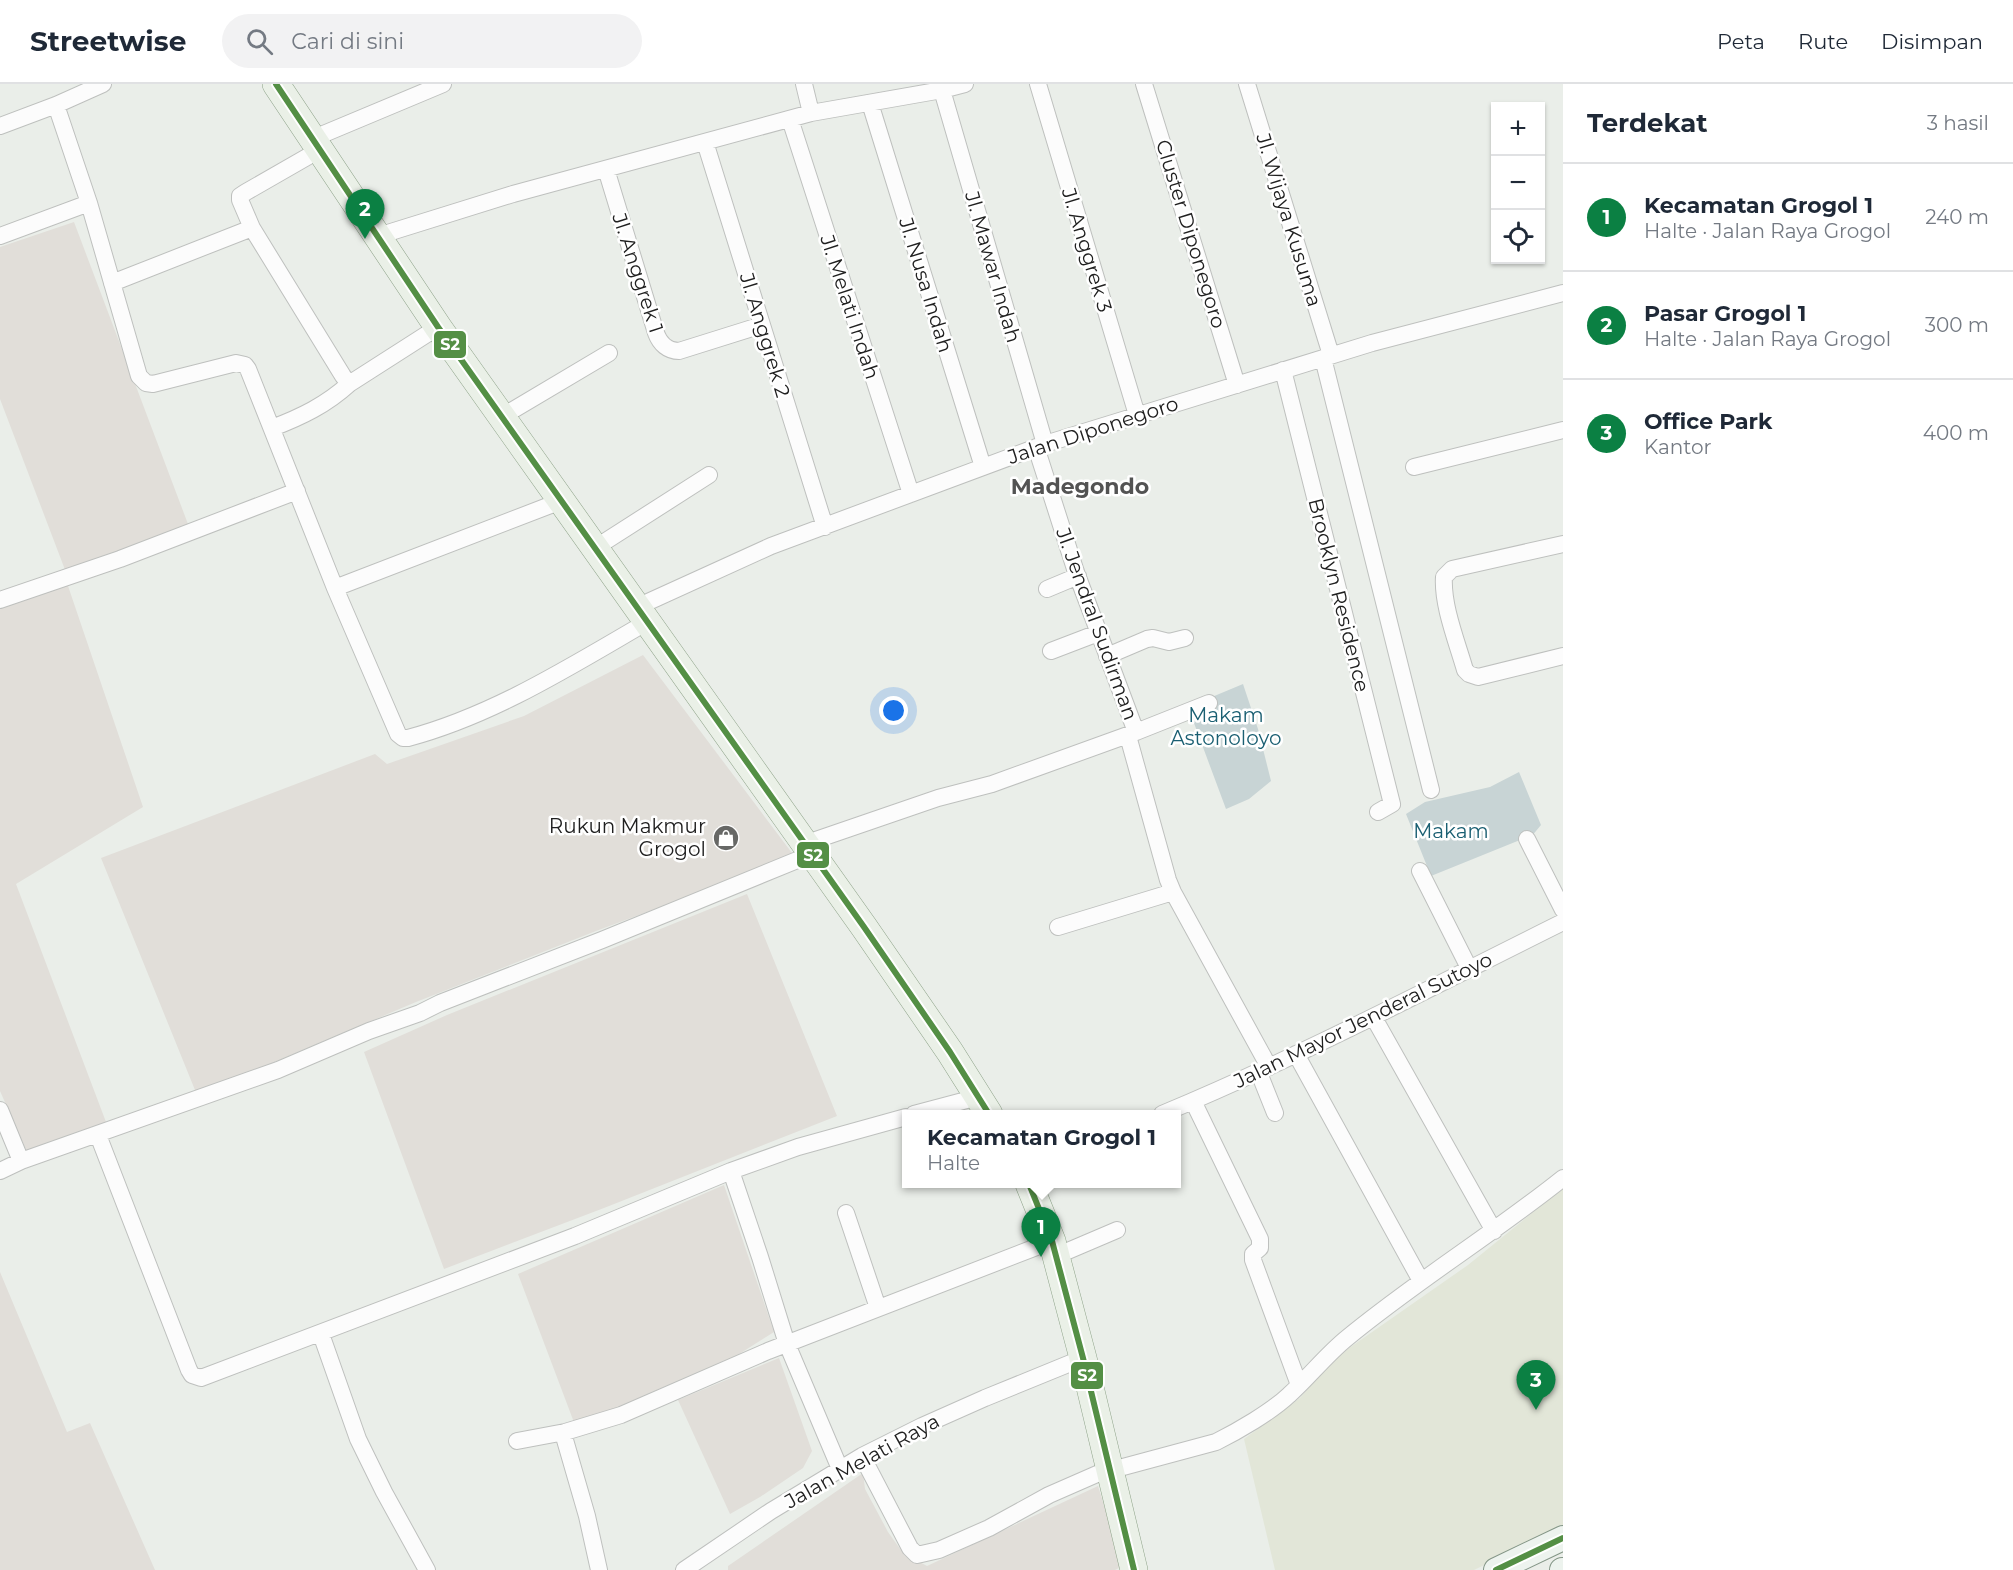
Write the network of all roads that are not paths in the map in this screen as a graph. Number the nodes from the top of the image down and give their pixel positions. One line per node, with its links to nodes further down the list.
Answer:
1 (103, 84): 11 (street)
2 (276, 84): 16 (main road)
3 (443, 84): 16 (street)
4 (804, 84): 12 (street)
5 (965, 84): 9 (street)
6 (1038, 84): 31 (street, Jl. Anggrek 3)
7 (1144, 84): 30 (street, Cluster Diponegoro)
8 (1247, 84): 27 (street, Jl. Wijaya Kusuma)
9 (942, 90): 10 (street); 35 (street, Jl. Mawar Indah)
10 (870, 103): 12 (street); 36 (street, Jl. Nusa Indah)
11 (56, 105): 14 (street); 18 (street)
12 (811, 113): 13 (street)
13 (790, 119): 15 (street); 40 (street, Jl. Melati Indah)
14 (0, 126)
15 (705, 142): 17 (street); 24 (street, Jl. Anggrek 2)
16 (317, 143): 19 (street); 21 (main road)
17 (606, 169): 21 (street); 24 (street, Jl. Anggrek 1)
18 (89, 203): 20 (street); 22 (street)
19 (252, 228): 22 (street); 29 (street)
20 (0, 236)
21 (378, 236): 25 (main road)
22 (112, 283): 33 (street)
23 (1563, 293): 27 (street, Jalan Diponegoro)
24 (762, 325): 42 (street, Jl. Anggrek 2)
25 (438, 327): 29 (street); 32 (main road)
26 (609, 353): 32 (street)
27 (1327, 357): 28 (street, Jalan Diponegoro); 57 (street, Jl. Wijaya Kusuma)
28 (1283, 370): 30 (street, Jalan Diponegoro); 58 (street, Brooklyn Residence)
29 (349, 384): 33 (street)
30 (1237, 385): 31 (street, Jalan Diponegoro)
31 (1137, 415): 35 (street, Jalan Diponegoro)
32 (503, 416): 41 (main road)
33 (272, 428): 39 (street)
34 (1563, 430): 37 (street)
35 (1040, 445): 36 (street, Jalan Diponegoro); 45 (street, Jl. Jendral Sudirman)
36 (983, 467): 40 (street, Jalan Diponegoro)
37 (1414, 467)
38 (709, 475): 44 (street)
39 (297, 491): 46 (street); 48 (street)
40 (911, 494): 42 (street, Jalan Diponegoro)
41 (561, 501): 44 (main road); 46 (street)
42 (825, 527): 49 (street, Jalan Diponegoro)
43 (1563, 544): 54 (street)
44 (595, 548): 49 (main road)
45 (1078, 576): 47 (street); 50 (street, Jl. Jendral Sudirman)
46 (335, 588): 49 (street, Jalan Diponegoro)
47 (1047, 589)
48 (0, 600)
49 (642, 615): 60 (main road)
50 (1098, 633): 52 (street); 53 (street, Jl. Jendral Sudirman)
51 (1185, 638): 53 (street)
52 (1051, 651)
53 (1107, 656): 56 (street, Jl. Jendral Sudirman)
54 (1563, 656)
55 (1209, 702): 56 (street)
56 (1132, 734): 60 (street); 62 (street, Jl. Jendral Sudirman)
57 (1431, 790)
58 (1378, 812)
59 (1527, 839): 63 (street)
60 (808, 849): 71 (main road); 77 (street)
61 (1420, 871): 66 (street)
62 (1173, 892): 65 (street); 69 (street, Jl. Jendral Sudirman)
63 (1563, 910)
64 (1563, 922): 66 (street, Jalan Mayor Jenderal Sutoyo)
65 (1058, 927)
66 (1469, 968): 67 (street, Jalan Mayor Jenderal Sutoyo)
67 (1374, 1018): 68 (street, Jalan Mayor Jenderal Sutoyo); 85 (street)
68 (1296, 1054): 69 (street, Jalan Mayor Jenderal Sutoyo); 87 (street)
69 (1264, 1070): 70 (street, Jalan Mayor Jenderal Sutoyo); 75 (street, Jl. Jendral Sudirman)
70 (1193, 1101): 74 (street, Jalan Mayor Jenderal Sutoyo); 92 (street)
71 (983, 1106): 73 (street)
72 (0, 1110): 78 (street)
73 (948, 1110)
74 (1172, 1110)
75 (1275, 1113)
76 (902, 1118): 80 (street)
77 (98, 1135): 78 (street); 89 (street)
78 (21, 1161): 79 (street)
79 (0, 1171)
80 (731, 1171): 89 (street); 90 (street)
81 (1563, 1178): 85 (street)
82 (1031, 1188): 86 (main road)
83 (846, 1213): 88 (street)
84 (1117, 1230): 86 (street)
85 (1494, 1231): 87 (street)
86 (1054, 1248): 88 (street); 91 (main road)
87 (1421, 1281): 92 (street)
88 (878, 1308): 90 (street)
89 (321, 1334): 99 (street)
90 (787, 1344): 93 (street); 96 (street)
91 (1083, 1358): 95 (street, Jalan Melati Raya); 97 (main road)
92 (1299, 1385): 97 (street)
93 (565, 1432): 94 (street); 100 (street)
94 (517, 1441)
95 (862, 1456): 96 (street, Jalan Melati Raya); 97 (street)
96 (840, 1469): 101 (street, Jalan Melati Raya)
97 (1111, 1470): 102 (main road)
98 (1563, 1538): 103 (street)
99 (427, 1570)
100 (599, 1570)
101 (684, 1570)
102 (1134, 1570)
103 (1496, 1570)

